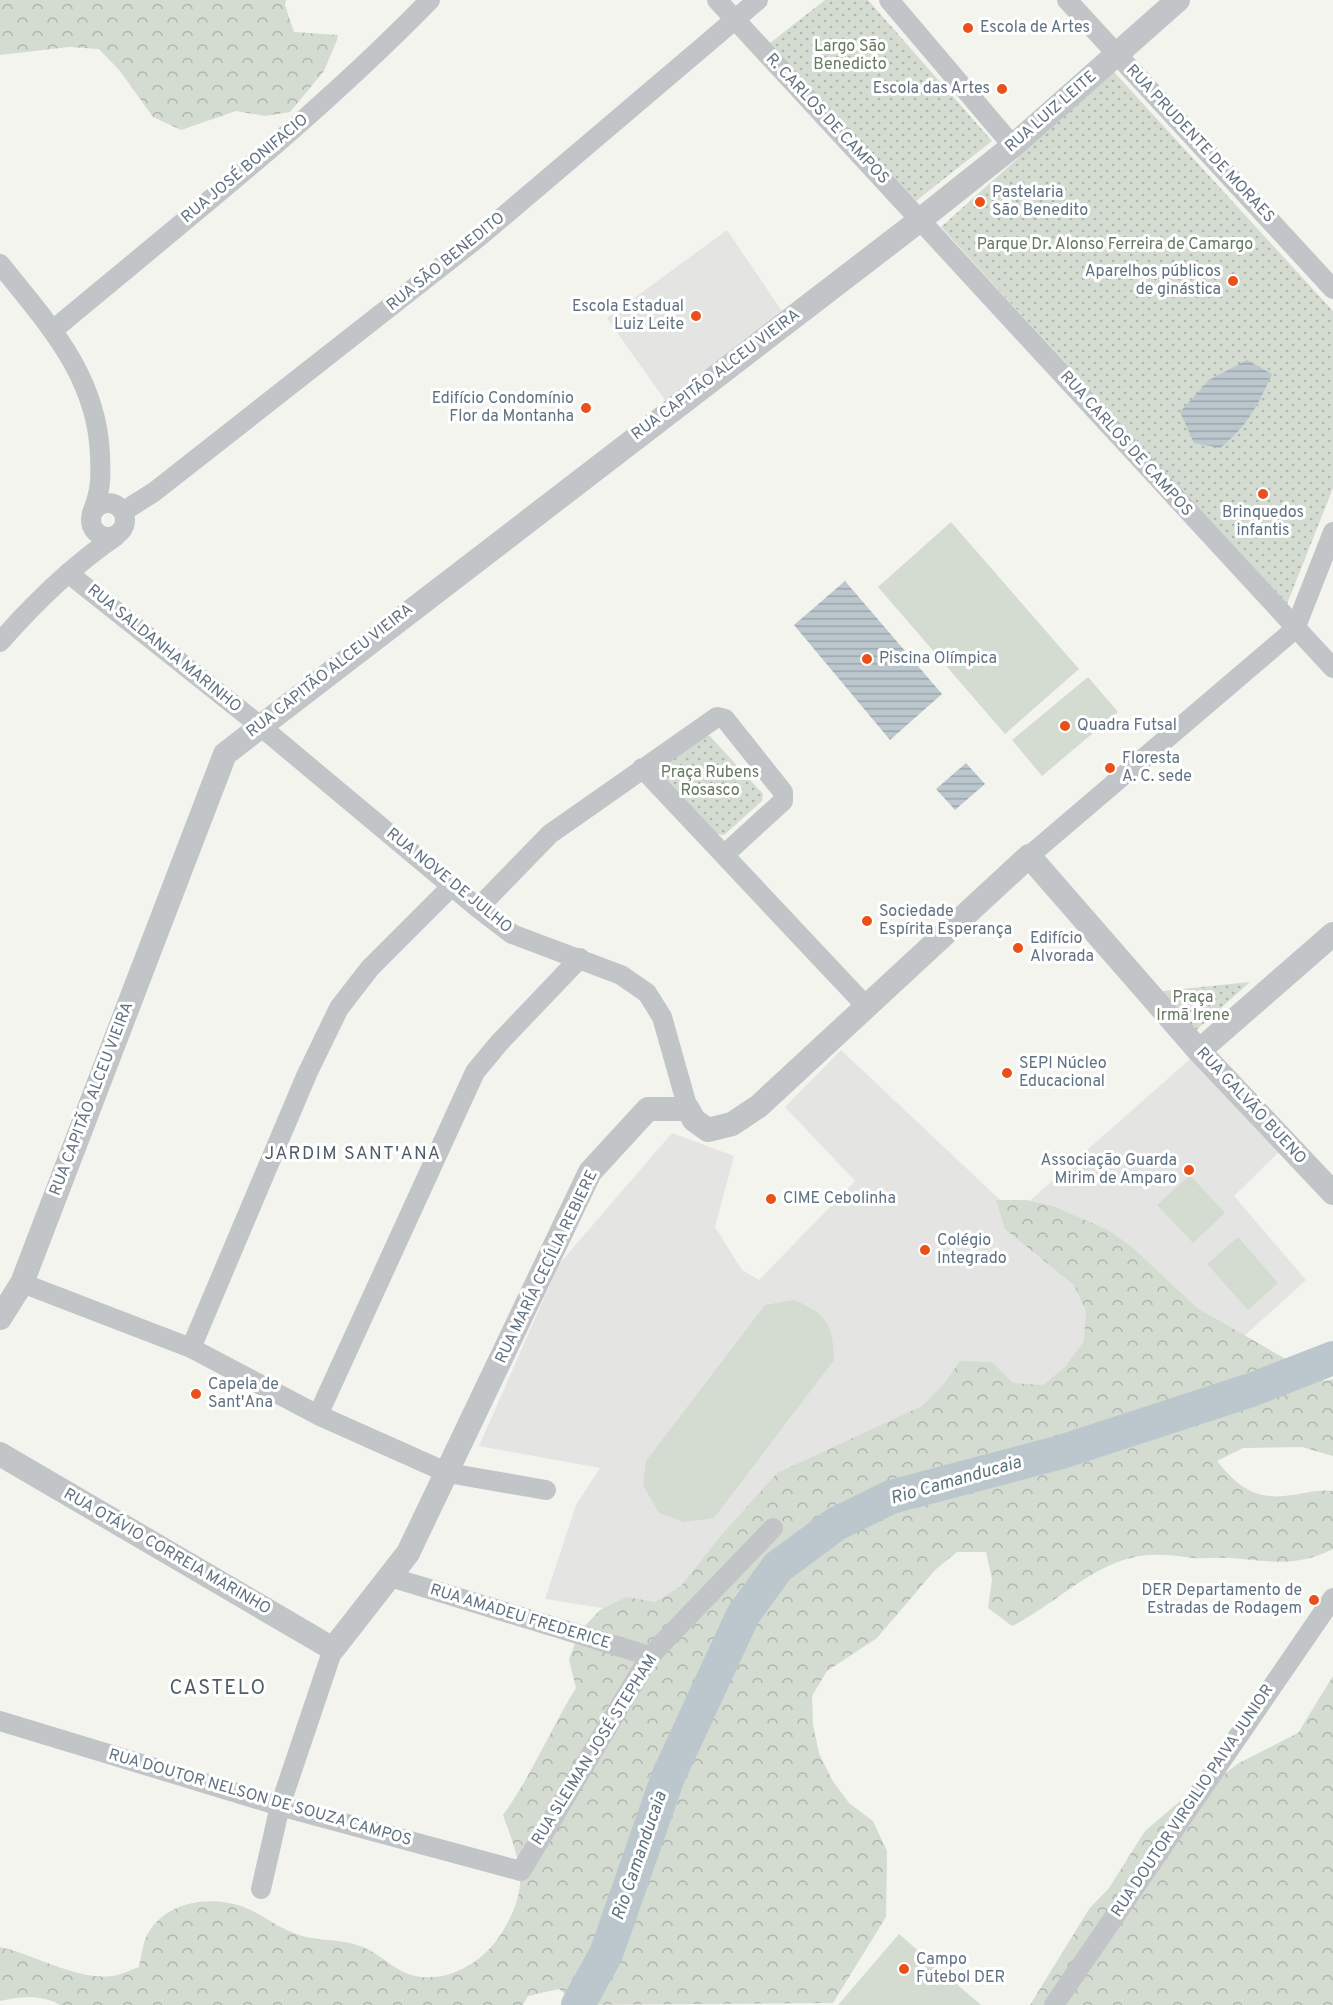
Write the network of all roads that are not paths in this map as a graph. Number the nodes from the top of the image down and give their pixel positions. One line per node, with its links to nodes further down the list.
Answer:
1 (430, 0): 13 (street, RUA JOSÉ BONIFACIO)
2 (717, 0): 7 (street)
3 (758, 0): 7 (street, RUA SÃO BENEDITO)
4 (889, 0): 9 (street)
5 (1067, 0): 8 (street, RUA PRUDENTE DE MORAES)
6 (1178, 0): 8 (street, RUA LUIZ LEITE)
7 (734, 18): 10 (street, R. CARLOS DE CAMPOS); 14 (street, RUA SÃO BENEDITO)
8 (1118, 54): 9 (street, RUA LUIZ LEITE); 12 (street, RUA PRUDENTE DE MORAES)
9 (1013, 146): 10 (street, RUA LUIZ LEITE)
10 (920, 220): 19 (street, RUA CARLOS DE CAMPOS); 22 (street, RUA CAPITÃO ALCEU VIEIRA)
11 (0, 264): 13 (street)
12 (1333, 289)
13 (53, 330): 14 (street)
14 (113, 501): 15 (street); 17 (street)
15 (92, 520): 17 (street); 18 (street)
16 (1333, 532): 19 (street)
17 (116, 536): 18 (street)
18 (74, 566): 20 (street); 22 (street, RUA SALDANHA MARINHO)
19 (1295, 628): 21 (street, RUA CARLOS DE CAMPOS); 25 (street)
20 (0, 642)
21 (1333, 668)
22 (259, 725): 26 (street, RUA NOVE DE JULHO); 34 (street, RUA CAPITÃO ALCEU VIEIRA)
23 (642, 768): 24 (street); 24 (street); 27 (street)
24 (724, 855): 30 (street)
25 (1029, 856): 30 (street); 31 (street, RUA GALVÃO BUENO)
26 (452, 886): 27 (street, RUA NOVE DE JULHO); 36 (street)
27 (478, 909): 29 (street, RUA NOVE DE JULHO)
28 (1333, 934): 31 (street)
29 (580, 958): 32 (street, RUA NOVE DE JULHO); 37 (street)
30 (865, 1005): 32 (street)
31 (1198, 1050): 33 (street, RUA GALVÃO BUENO)
32 (688, 1109): 39 (street, RUA MARÍA CECÍLIA REBIERE)
33 (1333, 1192)
34 (22, 1283): 35 (street, RUA CAPITÃO ALCEU VIEIRA); 36 (street)
35 (0, 1318)
36 (191, 1348): 37 (street)
37 (318, 1415): 39 (street)
38 (0, 1454): 44 (street, RUA OTÁVIO CORREIA MARINHO)
39 (448, 1473): 40 (street); 42 (street, RUA MARÍA CECÍLIA REBIERE)
40 (546, 1490)
41 (773, 1528): 45 (street, RUA SLEIMAN JOSÉ STEPHAM)
42 (390, 1577): 44 (street, RUA MARÍA CECÍLIA REBIERE); 45 (street, RUA AMADEU FREDERICE)
43 (1333, 1598): 50 (street, RUA DOUTOR VIRGILIO PAIVA JUNIOR)
44 (333, 1649): 47 (street)
45 (650, 1656): 48 (street, RUA SLEIMAN JOSÉ STEPHAM)
46 (0, 1721): 47 (street, RUA DOUTOR NELSON DE SOUZA CAMPOS)
47 (280, 1806): 48 (street, RUA DOUTOR NELSON DE SOUZA CAMPOS); 49 (street)
48 (521, 1871)
49 (261, 1889)
50 (1054, 2005)

